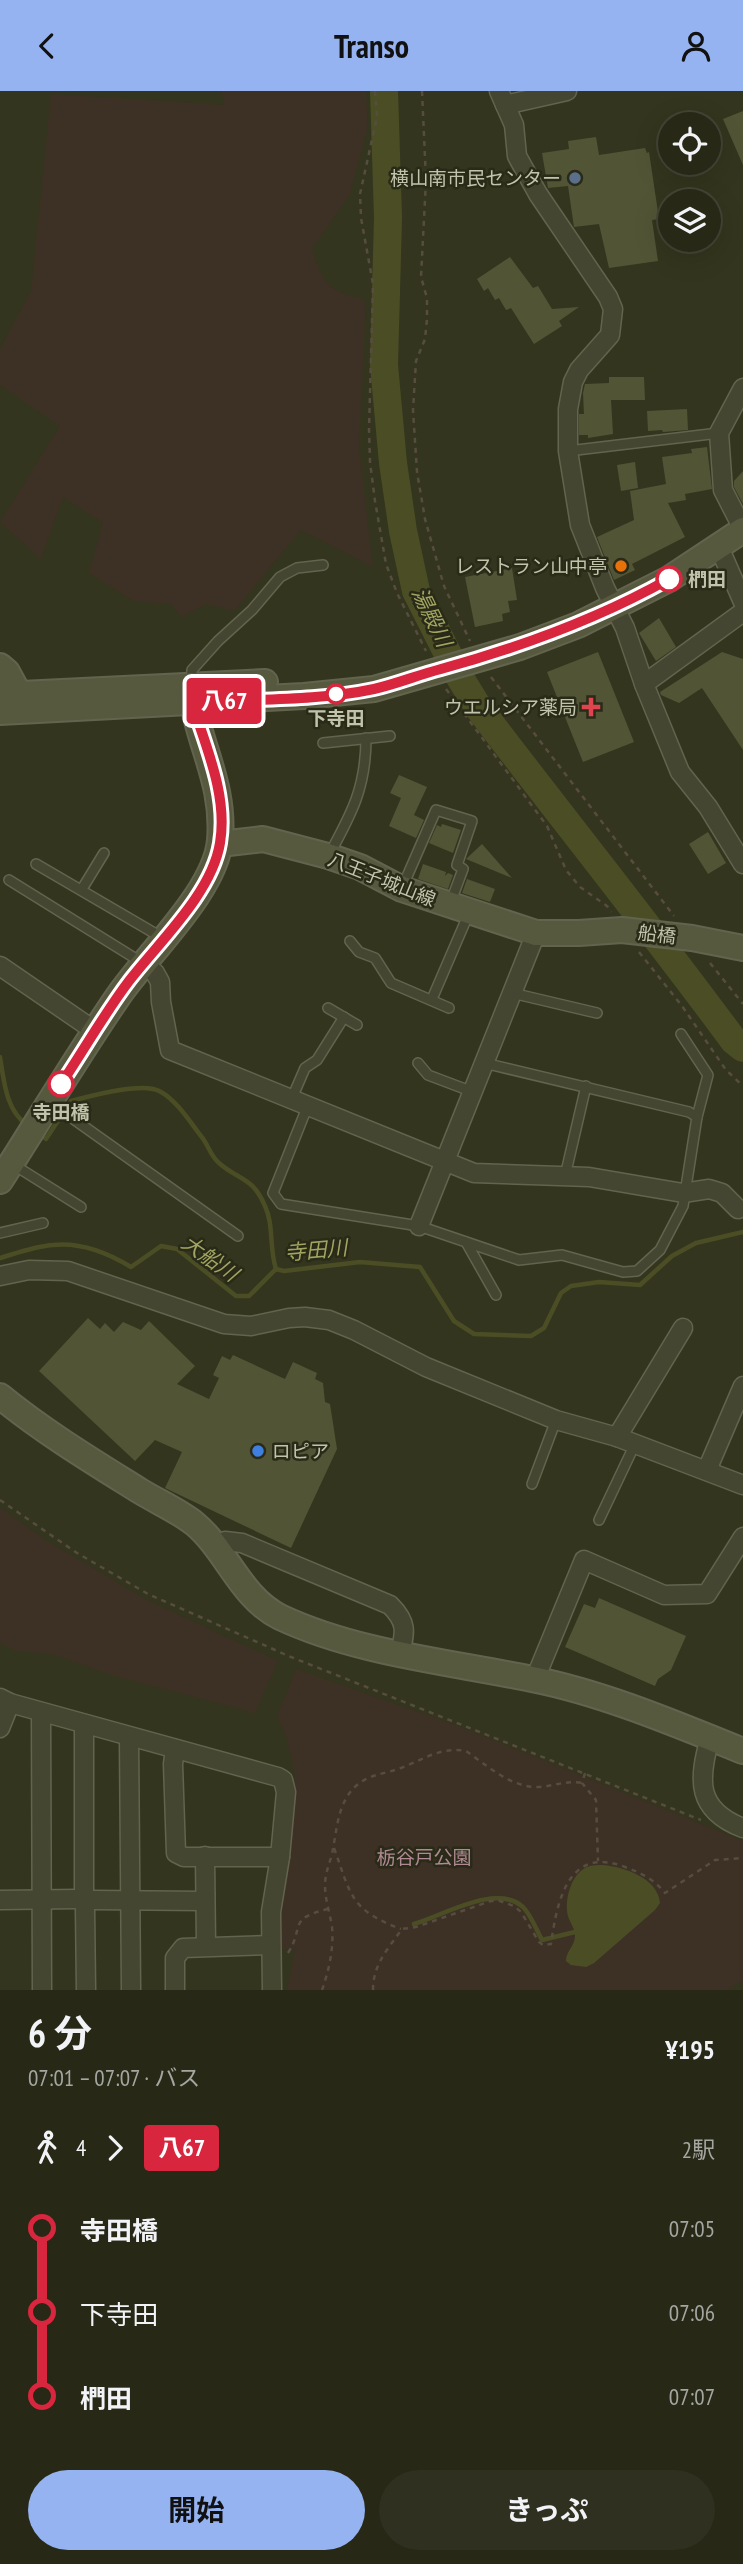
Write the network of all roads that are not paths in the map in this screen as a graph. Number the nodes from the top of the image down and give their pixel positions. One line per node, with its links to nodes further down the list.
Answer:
1 (567, 91): 2 (street)
2 (502, 98): 5 (street)
3 (743, 388): 4 (street)
4 (719, 433): 5 (lane); 6 (street)
5 (568, 451): 10 (street)
6 (743, 529): 7 (street)
7 (719, 547): 9 (street); 10 (street)
8 (323, 565): 14 (lane)
9 (743, 602)
10 (615, 608): 13 (street); 14 (street)
11 (743, 612): 13 (street)
12 (0, 666): 15 (street)
13 (644, 684): 21 (street)
14 (192, 694): 15 (street); 20 (street)
15 (16, 700): 16 (street)
16 (0, 712)
17 (390, 736): 18 (lane)
18 (366, 739): 19 (lane); 23 (lane)
19 (323, 743)
20 (220, 844): 23 (street, 八王子城山線); 31 (street)
21 (740, 851)
22 (104, 853): 26 (lane)
23 (328, 856): 27 (street, 八王子城山線)
24 (36, 864): 26 (lane)
25 (9, 880): 34 (lane)
26 (82, 889): 31 (lane)
27 (402, 889): 28 (street, 八王子城山線); 28 (lane)
28 (460, 909): 30 (street, 八王子城山線); 37 (lane)
29 (622, 930): 30 (street, 八王子城山線); 33 (street, 船橋)
30 (536, 933): 36 (street)
31 (163, 938): 34 (street)
32 (350, 941): 37 (lane)
33 (743, 949)
34 (143, 963): 43 (street); 49 (street)
35 (0, 966): 43 (street)
36 (512, 992): 40 (lane); 46 (street)
37 (432, 999): 39 (lane)
38 (328, 1008): 41 (lane)
39 (449, 1008)
40 (597, 1013)
41 (344, 1017): 42 (lane); 49 (lane)
42 (357, 1025)
43 (95, 1031): 50 (street)
44 (681, 1034): 51 (lane)
45 (418, 1063): 48 (lane)
46 (484, 1063): 47 (lane); 48 (street)
47 (586, 1086): 51 (lane); 54 (lane)
48 (473, 1092): 52 (street)
49 (300, 1101): 52 (street); 59 (lane)
50 (44, 1116): 53 (street); 61 (lane)
51 (697, 1117): 55 (lane)
52 (445, 1161): 54 (street); 59 (street)
53 (6, 1172): 56 (lane)
54 (565, 1176): 55 (street)
55 (683, 1193): 57 (street); 62 (lane)
56 (81, 1207)
57 (738, 1209)
58 (43, 1223): 60 (lane)
59 (419, 1226): 62 (lane)
60 (0, 1233)
61 (238, 1235)
62 (466, 1243): 64 (lane)
63 (0, 1276): 68 (street)
64 (496, 1295)
65 (683, 1328): 69 (street)
66 (743, 1386): 71 (street)
67 (0, 1396): 76 (street)
68 (556, 1420): 69 (street); 72 (lane)
69 (617, 1437): 70 (street)
70 (635, 1444): 71 (street); 74 (lane)
71 (707, 1470): 73 (street)
72 (532, 1484)
73 (743, 1485)
74 (599, 1520)
75 (743, 1537): 78 (street)
76 (217, 1546): 77 (street); 77 (street)
77 (400, 1654): 78 (street)
78 (535, 1679): 84 (street)
79 (5, 1700): 80 (street); 82 (street)
80 (41, 1712): 81 (street); 90 (street)
81 (83, 1724): 83 (street); 92 (street)
82 (0, 1728)
83 (129, 1737): 85 (street); 93 (street)
84 (710, 1738): 86 (street); 87 (street)
85 (175, 1749): 88 (street); 89 (street)
86 (743, 1751)
87 (743, 1828)
88 (205, 1856): 89 (street); 94 (street)
89 (280, 1857): 95 (street)
90 (42, 1899): 91 (street); 92 (street); 97 (street)
91 (0, 1900)
92 (85, 1900): 93 (street); 98 (street)
93 (130, 1901): 94 (street); 99 (street)
94 (205, 1901): 96 (street)
95 (271, 1945): 96 (street); 101 (street)
96 (206, 1946): 100 (street)
97 (42, 1990)
98 (86, 1990)
99 (131, 1990)
100 (176, 1990)
101 (272, 1990)

